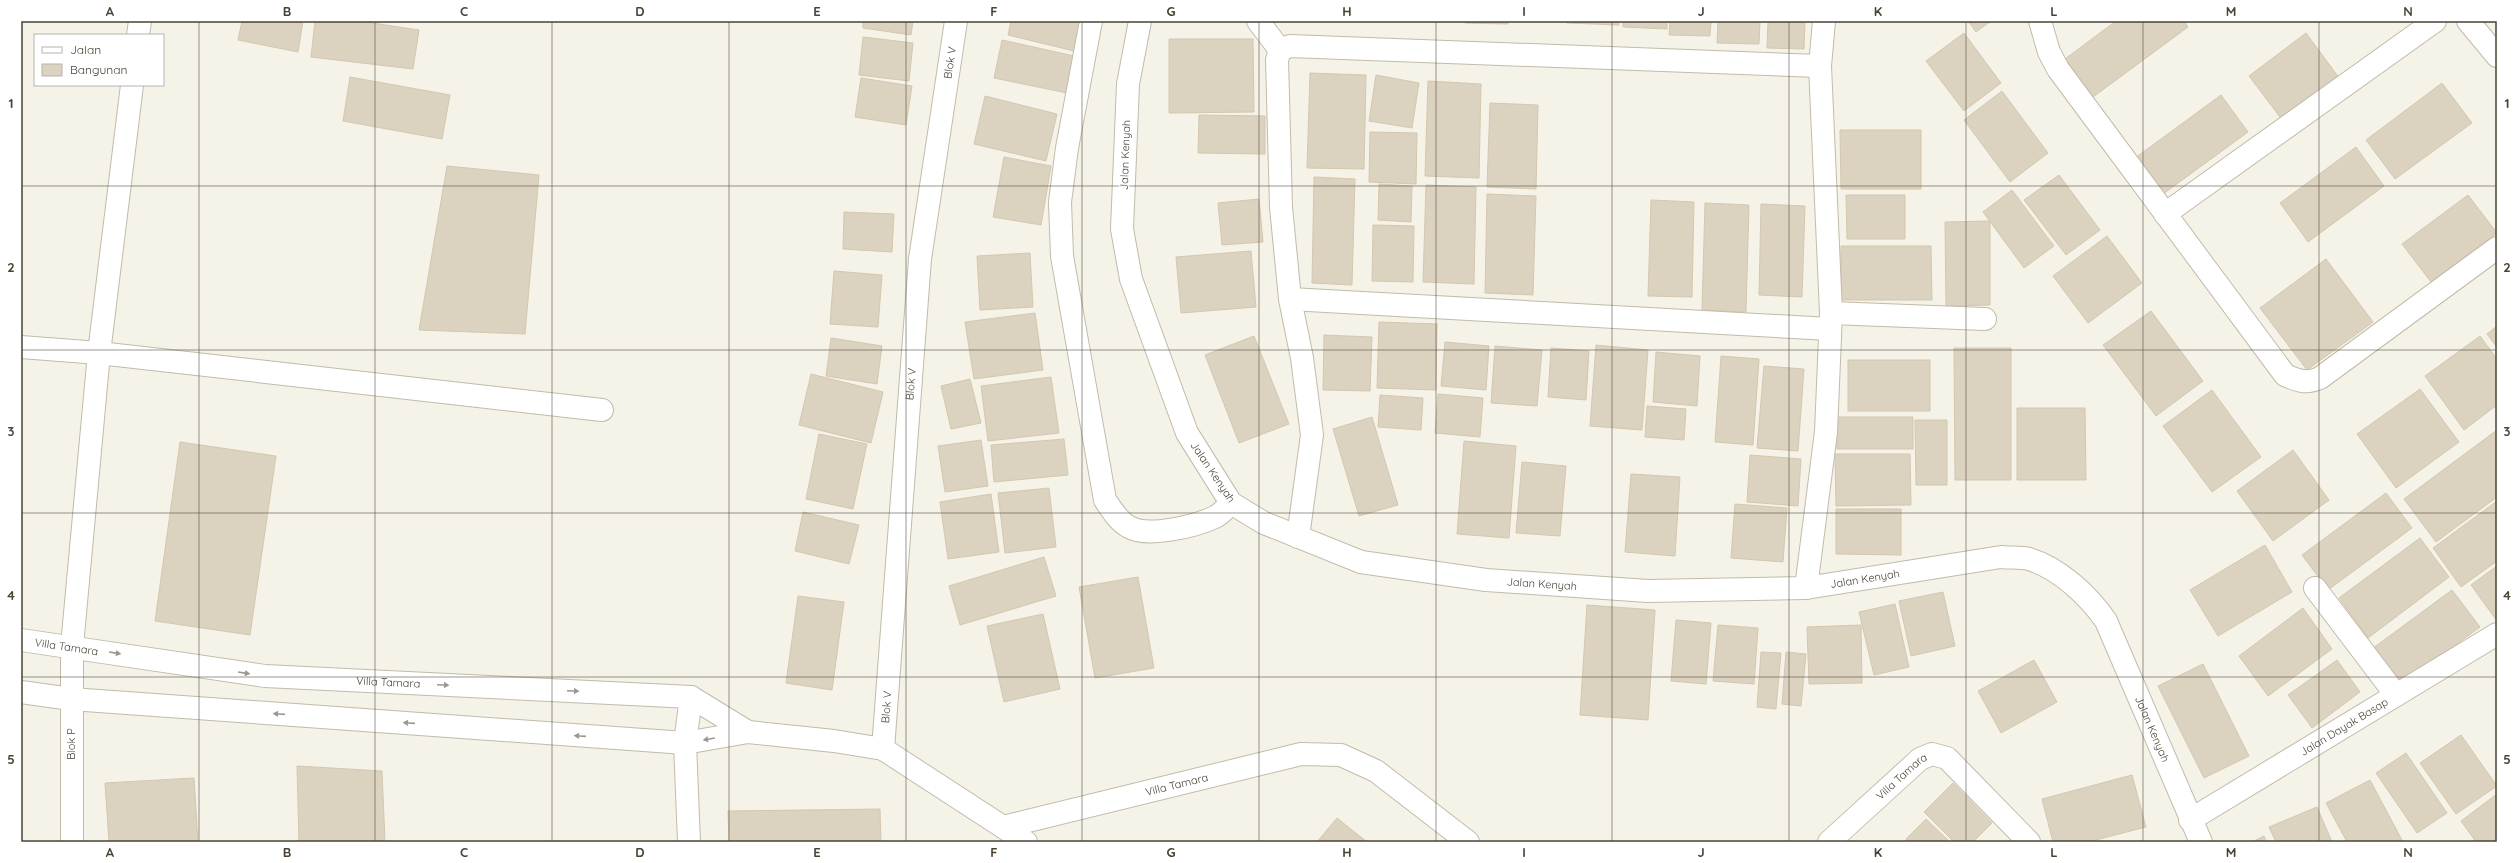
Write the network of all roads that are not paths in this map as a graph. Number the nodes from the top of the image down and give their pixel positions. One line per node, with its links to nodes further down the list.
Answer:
1 (140, 21): 10 (street)
2 (956, 21): 36 (street, Blok V)
3 (1091, 21): 23 (street)
4 (1140, 21): 23 (street, Jalan Kenyah)
5 (1258, 21): 11 (street)
6 (1824, 21): 13 (street)
7 (2040, 21): 15 (street)
8 (2435, 21): 15 (street)
9 (2468, 21): 12 (street)
10 (138, 34)
11 (1280, 50): 13 (street); 17 (street)
12 (2497, 56)
13 (1820, 66): 19 (street)
14 (132, 86): 21 (street, Blok P)
15 (2165, 214): 16 (street)
16 (2497, 248)
17 (1290, 299): 19 (street); 24 (street)
18 (1985, 319): 19 (street)
19 (1830, 321): 25 (street)
20 (21, 347): 21 (street)
21 (99, 353): 22 (street); 29 (street, Blok P)
22 (602, 410)
23 (1231, 503): 24 (street, Jalan Kenyah)
24 (1298, 537): 25 (street, Jalan Kenyah)
25 (1806, 588): 37 (street, Jalan Kenyah)
26 (2315, 588): 31 (street)
27 (2497, 634): 31 (street, Jalan Dayak Basap)
28 (21, 640): 29 (street, Villa Tamara)
29 (72, 646): 32 (street, Villa Tamara, one-way to 32); 33 (street, Blok P)
30 (21, 692): 33 (street)
31 (2396, 695): 37 (street, Jalan Dayak Basap)
32 (691, 697): 34 (street, Villa Tamara); 35 (street)
33 (71, 699): 35 (street, one-way to 33); 39 (street, Blok P)
34 (748, 732): 35 (street, one-way to 35); 36 (street)
35 (685, 743): 40 (street)
36 (883, 749): 38 (street)
37 (2190, 820): 45 (street, Jalan Kenyah)
38 (1003, 827): 41 (street); 42 (street, Villa Tamara)
39 (72, 842)
40 (689, 842)
41 (1026, 842)
42 (1468, 842)
43 (1829, 842): 44 (street, Villa Tamara)
44 (2029, 842)
45 (2201, 842)

